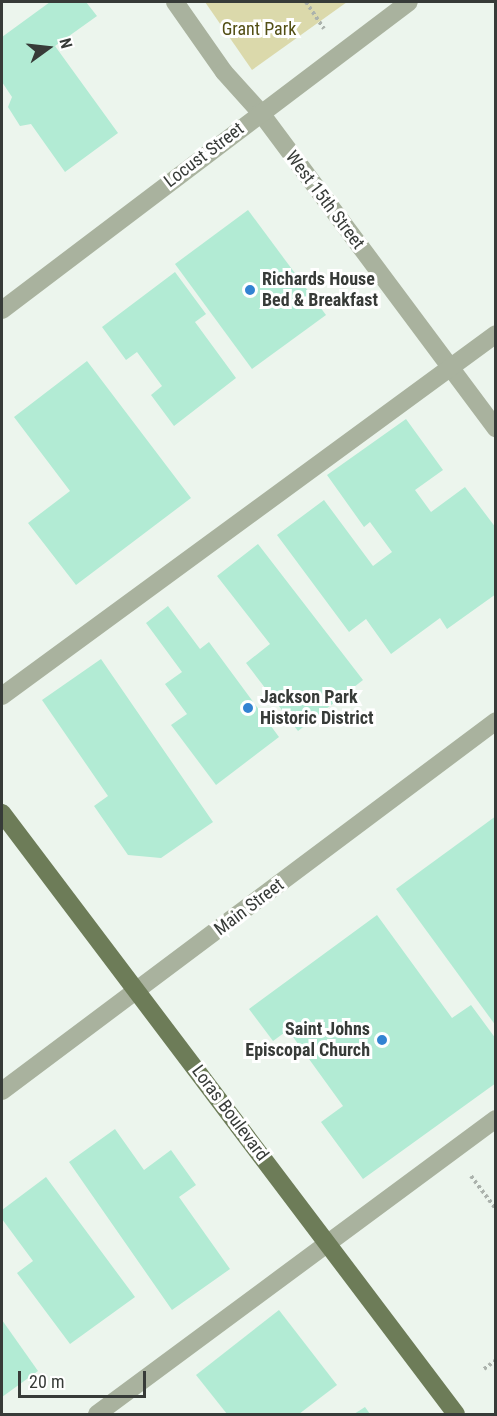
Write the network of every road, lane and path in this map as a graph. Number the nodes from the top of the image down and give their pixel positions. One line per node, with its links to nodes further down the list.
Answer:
1 (175, 2): 3 (street, West 15th Street)
2 (409, 2): 3 (street, Locust Street)
3 (260, 112): 4 (street, Locust Street); 6 (street, West 15th Street)
4 (2, 310)
5 (495, 334): 6 (street)
6 (450, 368): 7 (street, West 15th Street); 8 (street)
7 (495, 429)
8 (2, 696)
9 (495, 722): 11 (street, Main Street)
10 (2, 813): 11 (main road, Loras Boulevard)
11 (136, 992): 12 (street, Main Street); 16 (main road, Loras Boulevard)
12 (2, 1091)
13 (495, 1119): 14 (street)
14 (452, 1151): 15 (path); 16 (street)
15 (495, 1209)
16 (327, 1243): 19 (street); 20 (main road, Loras Boulevard)
17 (495, 1360): 18 (path)
18 (484, 1369)
19 (97, 1414)
20 (456, 1414)

